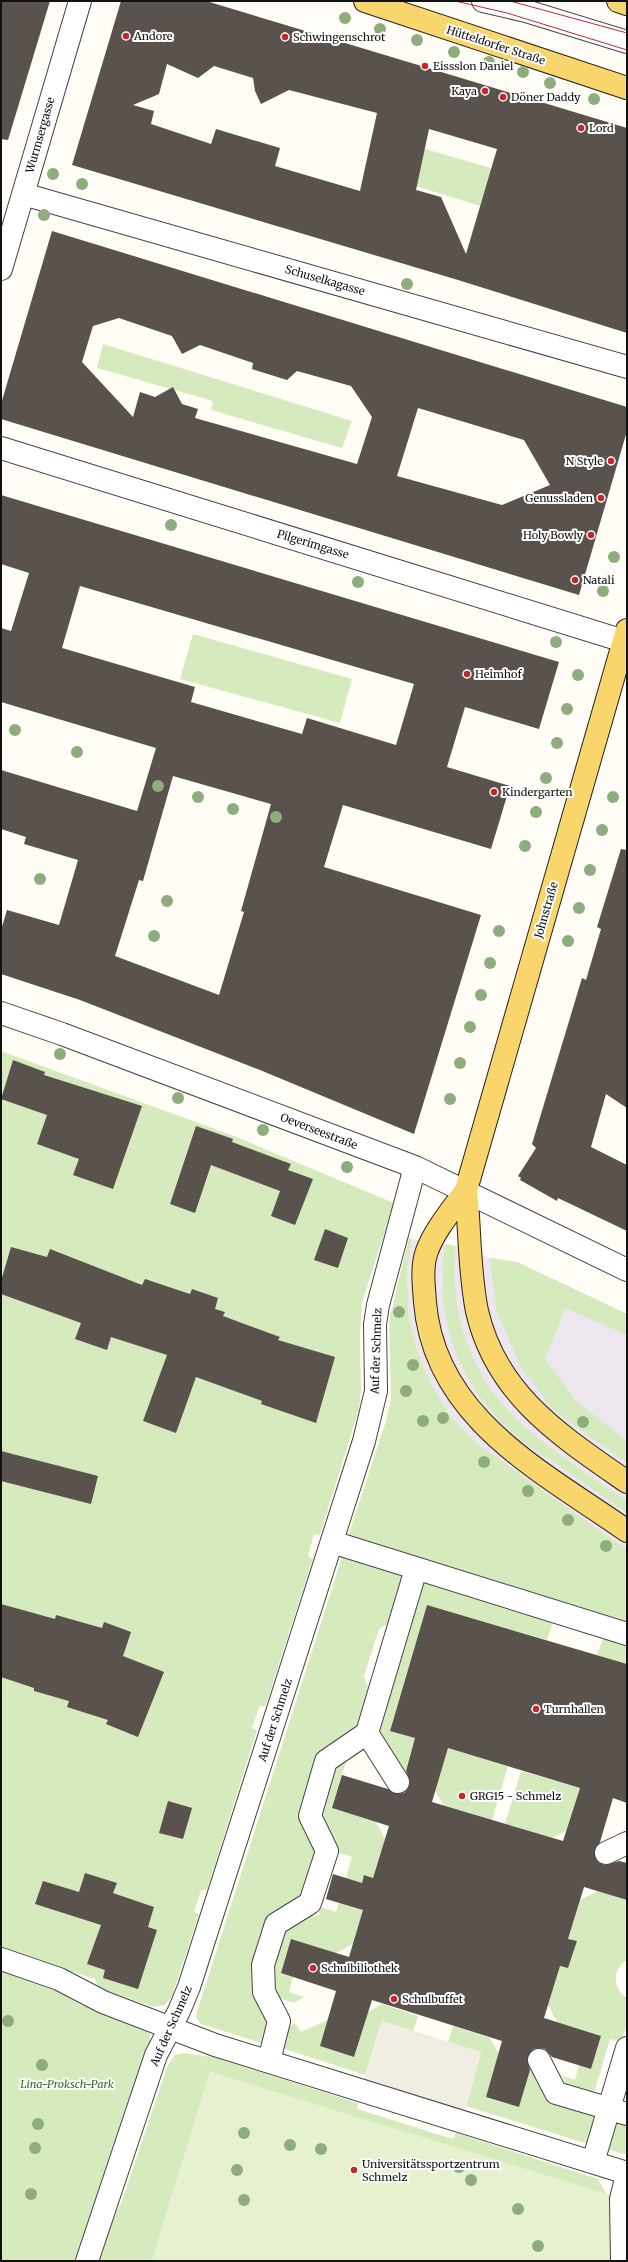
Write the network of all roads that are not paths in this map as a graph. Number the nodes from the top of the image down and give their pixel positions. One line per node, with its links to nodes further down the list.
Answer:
1 (80, 1): 8 (street, Wurmsergasse)
2 (365, 1): 7 (main road, Hütteldorfer Straße)
3 (483, 1): 6 (street)
4 (618, 1): 5 (main road)
5 (627, 4)
6 (627, 42)
7 (627, 88)
8 (23, 194): 9 (street, Wurmsergasse); 10 (street, Schuselkagasse)
9 (1, 269)
10 (627, 367)
11 (1, 448): 12 (street, Pilgerimgasse)
12 (626, 637): 15 (main road, Johnstraße)
13 (1, 1013): 14 (street, Oeverseestraße)
14 (415, 1167): 15 (street, Oeverseestraße); 19 (street, Auf der Schmelz)
15 (466, 1190): 16 (street, Oeverseestraße); 17 (main road); 18 (main road)
16 (627, 1270)
17 (627, 1482)
18 (627, 1531)
19 (332, 1542): 20 (street); 27 (street, Auf der Schmelz)
20 (416, 1570): 21 (street); 22 (street)
21 (627, 1634)
22 (367, 1733): 23 (street); 29 (street)
23 (398, 1782)
24 (627, 1843): 25 (street)
25 (606, 1853)
26 (1, 1959): 27 (street)
27 (171, 2026): 29 (street); 34 (street, Auf der Schmelz)
28 (627, 2048): 31 (street)
29 (268, 2060): 32 (street)
30 (539, 2060): 31 (street)
31 (618, 2111): 32 (street)
32 (593, 2162): 33 (street)
33 (627, 2174): 35 (street)
34 (87, 2261)
35 (622, 2261)

